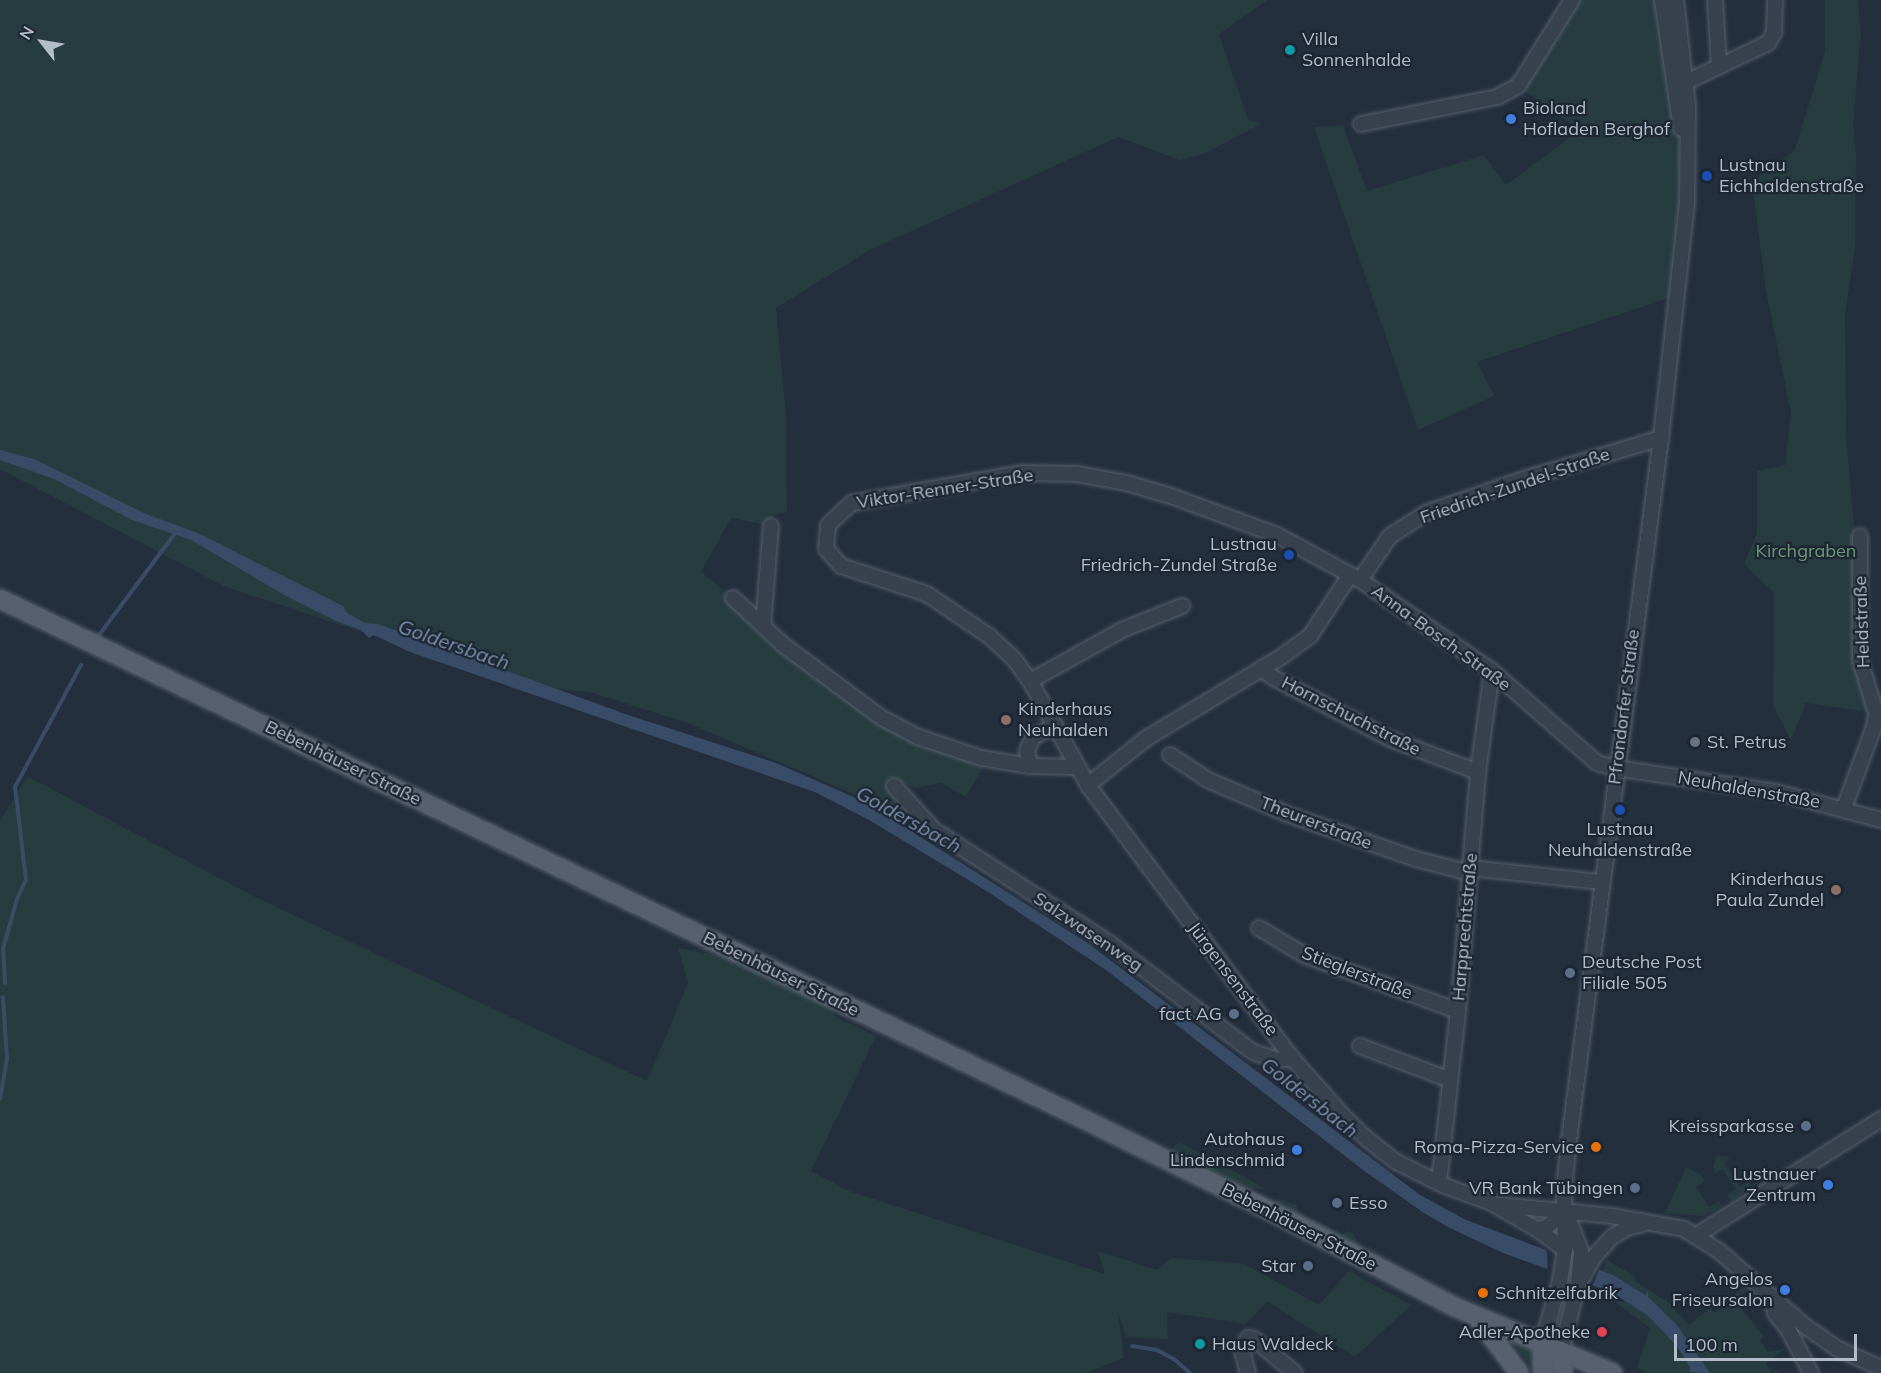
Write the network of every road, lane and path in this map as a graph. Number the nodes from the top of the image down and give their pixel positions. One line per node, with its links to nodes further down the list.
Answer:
1 (1572, 0): 8 (street)
2 (1662, 0): 7 (street, Pfrondorfer Straße)
3 (1676, 0): 7 (street, Pfrondorfer Straße)
4 (1715, 0): 6 (street)
5 (1775, 0): 6 (street)
6 (1719, 65): 7 (street)
7 (1680, 85): 9 (street, Pfrondorfer Straße)
8 (1361, 124)
9 (1661, 438): 12 (street, Friedrich-Zundel-Straße); 24 (street, Pfrondorfer Straße)
10 (771, 526): 16 (street)
11 (1860, 536): 28 (street, Heldstraße)
12 (1355, 578): 17 (street, Friedrich-Zundel-Straße); 18 (street, Anna-Bosch-Straße); 19 (street, Viktor-Renner-Straße)
13 (733, 598): 16 (street)
14 (0, 599): 47 (main road, Bebenhäuser Straße)
15 (1182, 606): 19 (street)
16 (763, 626): 22 (street)
17 (1263, 667): 25 (street, Hornschuchstraße); 26 (street)
18 (1492, 671): 24 (street, Anna-Bosch-Straße); 25 (street, Harpprechtstraße)
19 (1030, 681): 20 (street, Jürgensenstraße)
20 (1055, 726): 22 (street); 23 (street, Jürgensenstraße)
21 (1170, 755): 30 (street, Theurerstraße)
22 (1030, 766): 23 (street)
23 (1076, 767): 26 (street, Jürgensenstraße)
24 (1616, 768): 28 (street, Neuhaldenstraße); 31 (street, Pfrondorfer Straße)
25 (1478, 772): 30 (street, Harpprechtstraße)
26 (1088, 785): 35 (street, Jürgensenstraße)
27 (894, 786): 35 (street, Salzwasenweg)
28 (1844, 808): 29 (street, Neuhaldenstraße)
29 (1881, 820)
30 (1470, 871): 31 (street, Theurerstraße); 33 (street, Harpprechtstraße)
31 (1602, 882): 40 (street, Pfrondorfer Straße)
32 (1259, 928): 33 (street, Stieglerstraße)
33 (1458, 1011): 36 (street, Harpprechtstraße)
34 (1360, 1046): 36 (street)
35 (1292, 1058): 38 (street, Jürgensenstraße)
36 (1448, 1079): 38 (street, Harpprechtstraße)
37 (1881, 1119): 43 (street)
38 (1439, 1183): 39 (street, Jürgensenstraße)
39 (1492, 1203): 40 (street, Jürgensenstraße); 42 (street, Jürgensenstraße)
40 (1565, 1211): 41 (street, Jürgensenstraße); 42 (street); 44 (street, Pfrondorfer Straße); 45 (street, Pfrondorfer Straße)
41 (1651, 1223): 43 (street, Jürgensenstraße); 45 (street)
42 (1538, 1230): 44 (street, Jürgensenstraße)
43 (1697, 1235): 46 (street, Jürgensenstraße)
44 (1565, 1251): 48 (street, Pfrondorfer Straße)
45 (1587, 1254): 49 (street, Pfrondorfer Straße)
46 (1772, 1297): 50 (street, Jürgensenstraße); 57 (street)
47 (1478, 1317): 48 (main road, Bebenhäuser Straße); 53 (main road)
48 (1542, 1343): 49 (main road, Bebenhäuser Straße); 54 (main road)
49 (1561, 1351): 55 (main road); 56 (main road, Bebenhäuser Straße)
50 (1881, 1368)
51 (1248, 1373): 52 (street)
52 (1295, 1373)
53 (1519, 1373)
54 (1543, 1373)
55 (1563, 1373)
56 (1613, 1373)
57 (1811, 1373)

